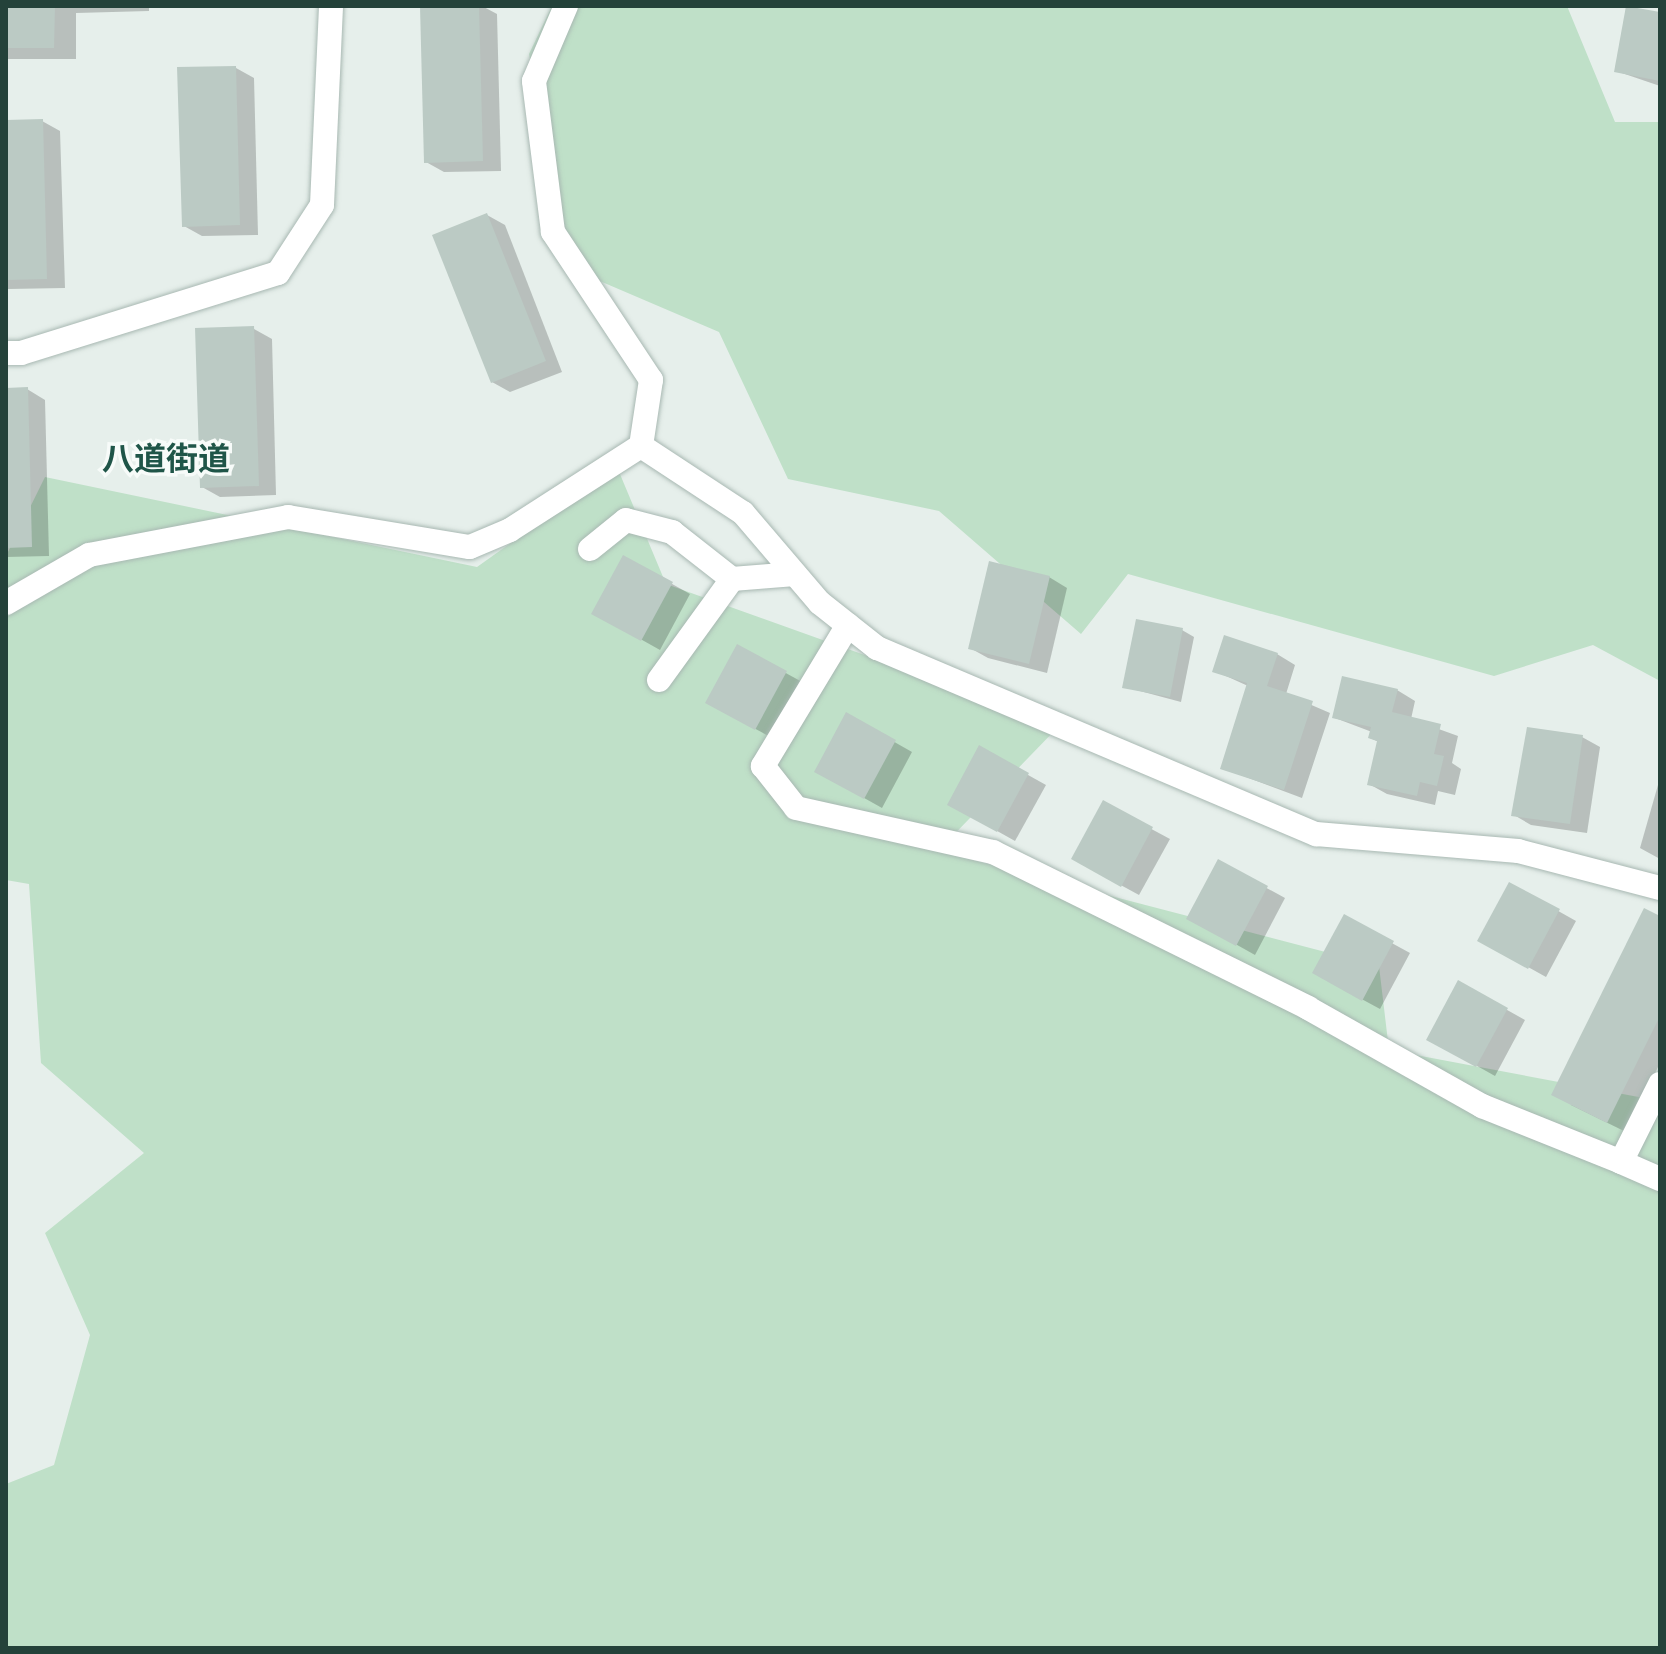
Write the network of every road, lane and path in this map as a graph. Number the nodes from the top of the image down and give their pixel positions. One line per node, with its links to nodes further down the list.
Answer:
1 (331, 6): 3 (street)
2 (566, 6): 4 (street)
3 (6, 353)
4 (641, 446): 6 (street); 8 (street)
5 (590, 549): 7 (street)
6 (795, 574): 7 (street); 9 (street)
7 (732, 579): 10 (street)
8 (6, 603)
9 (848, 625): 11 (street); 13 (street)
10 (659, 680)
11 (1660, 888)
12 (1660, 1084): 13 (street)
13 (1621, 1162): 14 (street)
14 (1660, 1179)

